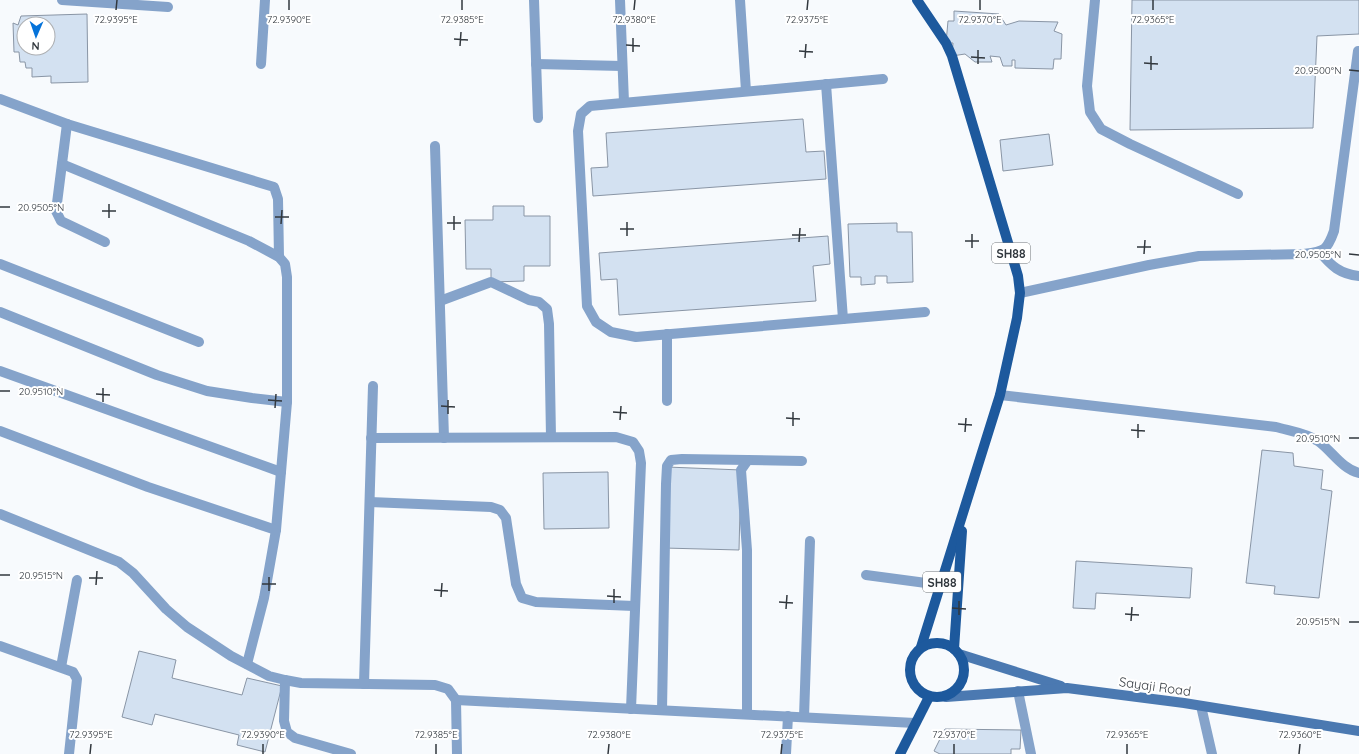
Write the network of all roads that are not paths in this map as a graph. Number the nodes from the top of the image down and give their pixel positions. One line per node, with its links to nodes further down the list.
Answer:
1 (62, 0): 8 (street)
2 (266, 0): 10 (street)
3 (534, 0): 11 (street)
4 (620, 0): 12 (street)
5 (740, 0): 15 (street)
6 (917, 0): 28 (main road, SH88)
7 (1095, 0): 22 (street)
8 (168, 7)
9 (1358, 51): 24 (street)
10 (261, 64)
11 (536, 64): 12 (street); 18 (street)
12 (622, 66): 17 (street)
13 (883, 79): 14 (street)
14 (826, 84): 15 (street); 32 (street)
15 (746, 91): 17 (street)
16 (0, 99): 19 (street)
17 (624, 102): 33 (street)
18 (538, 118)
19 (67, 124): 21 (street); 25 (street)
20 (435, 146): 29 (street)
21 (62, 164): 23 (street); 25 (street)
22 (1238, 194)
23 (105, 242)
24 (1320, 252): 27 (street); 28 (street)
25 (279, 257): 39 (street)
26 (0, 264): 34 (street)
27 (1359, 276)
28 (1020, 293): 37 (main road, SH88)
29 (440, 301): 41 (street); 43 (street)
30 (0, 312): 39 (street)
31 (925, 312): 32 (street)
32 (843, 319): 33 (street)
33 (667, 334): 38 (street)
34 (199, 342)
35 (0, 371): 46 (street)
36 (373, 386): 42 (street)
37 (1000, 395): 47 (street); 50 (main road, SH88)
38 (667, 401)
39 (287, 402): 46 (street)
40 (0, 431): 51 (street)
41 (551, 437): 43 (street); 56 (street)
42 (371, 438): 43 (street); 48 (street)
43 (444, 438)
44 (748, 460): 45 (street); 71 (street); 72 (street)
45 (802, 461)
46 (281, 472): 51 (street)
47 (1359, 474)
48 (370, 502): 56 (street); 63 (street)
49 (0, 514): 60 (street)
50 (963, 515): 55 (main road, SH88); 59 (main road, SH88)
51 (276, 530): 60 (street)
52 (810, 541): 74 (street)
53 (866, 575): 55 (street)
54 (77, 580): 61 (street)
55 (941, 584): 58 (main road, SH88)
56 (634, 606): 70 (street)
57 (0, 646): 61 (street)
58 (921, 648): 59 (main road); 66 (main road)
59 (957, 651): 64 (main road); 67 (main road)
60 (247, 664): 62 (street)
61 (62, 667): 77 (street)
62 (285, 680): 63 (street); 78 (street)
63 (364, 684): 68 (street)
64 (1067, 688): 65 (main road, Sayaji Road); 69 (main road, Sayaji Road)
65 (1018, 691): 67 (main road, Sayaji Road); 82 (street)
66 (929, 697): 67 (main road); 75 (main road)
67 (946, 697)
68 (456, 700): 70 (street); 79 (street)
69 (1201, 706): 76 (main road, Sayaji Road); 83 (street)
70 (631, 709): 71 (street)
71 (662, 710): 72 (street)
72 (747, 714): 73 (street)
73 (788, 716): 74 (street); 80 (street)
74 (804, 717): 75 (street)
75 (915, 723): 81 (main road)
76 (1359, 731)
77 (69, 754)
78 (351, 754)
79 (457, 754)
80 (786, 754)
81 (900, 754)
82 (1031, 754)
83 (1212, 754)

